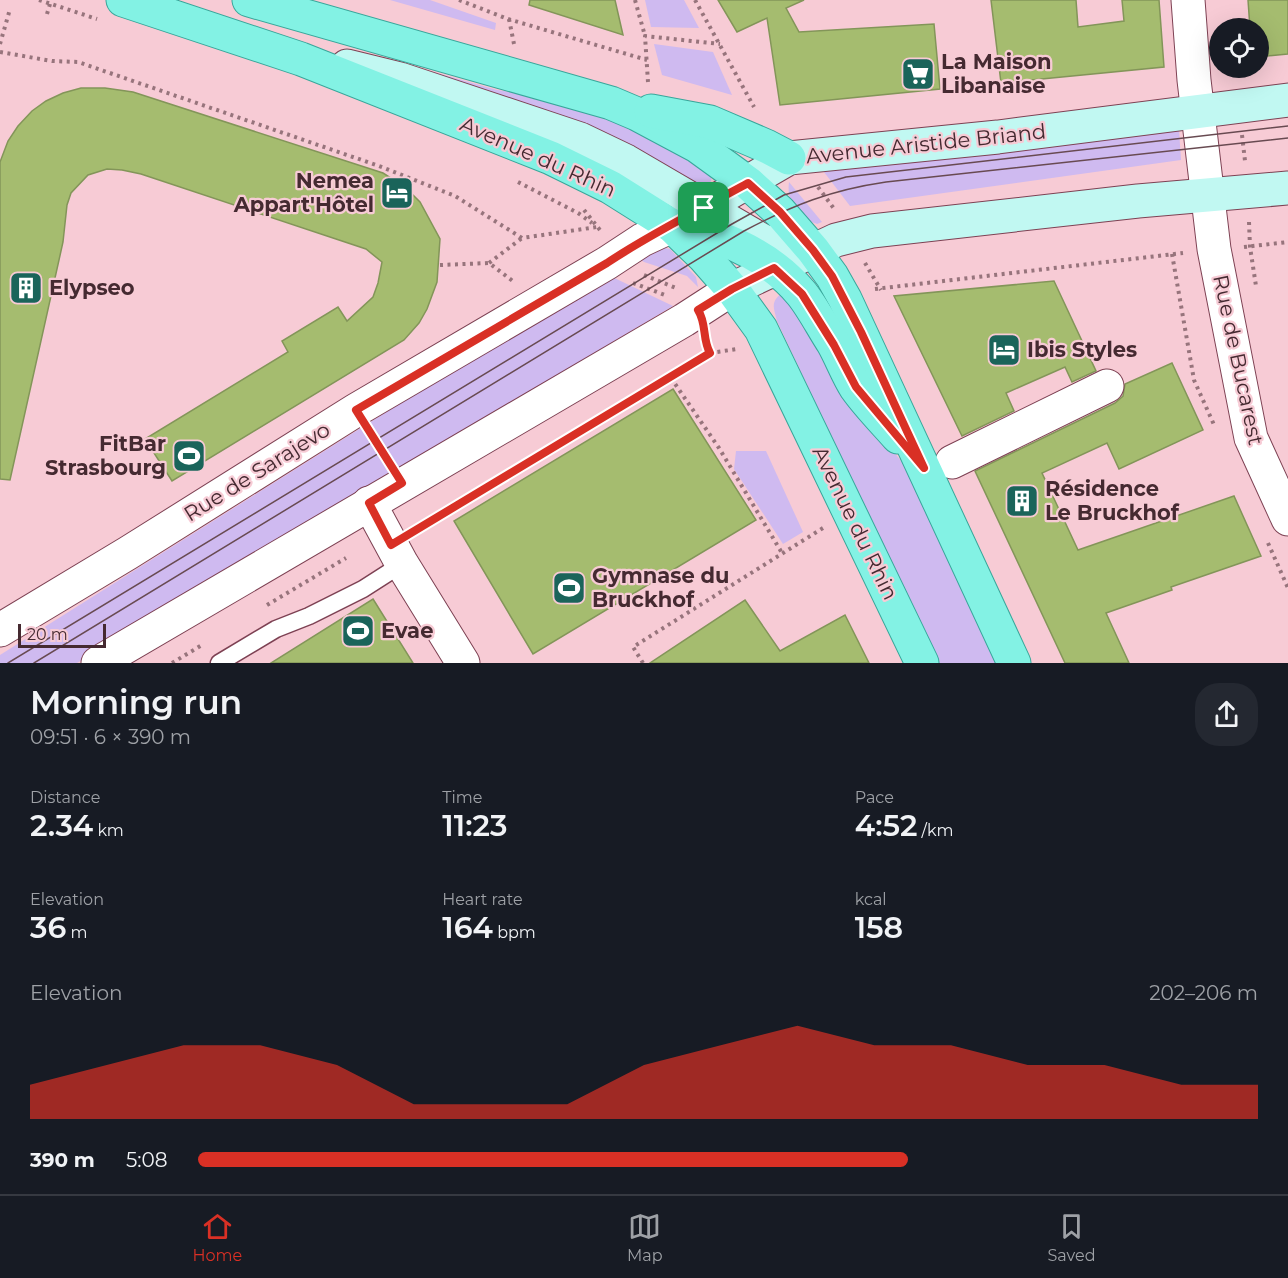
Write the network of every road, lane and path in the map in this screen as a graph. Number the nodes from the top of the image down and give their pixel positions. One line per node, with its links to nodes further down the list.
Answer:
1 (39, 0): 9 (path)
2 (123, 0): 16 (main road, Avenue du Rhin)
3 (249, 0): 20 (main road)
4 (459, 0): 10 (path)
5 (634, 0): 11 (path)
6 (695, 0): 13 (path)
7 (1188, 0): 21 (street)
8 (10, 9): 12 (path)
9 (47, 14)
10 (508, 19): 14 (path); 17 (path)
11 (645, 36): 13 (path); 17 (path)
12 (0, 44)
13 (720, 44): 22 (path)
14 (515, 48)
15 (0, 52): 32 (path)
16 (301, 59): 28 (main road); 29 (main road, Avenue du Rhin)
17 (646, 60): 18 (path)
18 (649, 83)
19 (1288, 100): 21 (main road, Avenue Aristide Briand)
20 (612, 103): 23 (main road); 25 (main road)
21 (1197, 112): 23 (main road, Avenue Aristide Briand); 27 (street)
22 (758, 113)
23 (789, 158): 25 (main road, Avenue Aristide Briand)
24 (513, 179): 30 (path)
25 (748, 183): 28 (main road, Avenue Aristide Briand); 35 (main road)
26 (1288, 188): 27 (main road)
27 (1207, 196): 34 (street, Rue de Bucarest); 35 (main road)
28 (704, 208): 29 (main road, Avenue Aristide Briand); 35 (main road)
29 (672, 226): 36 (street, Rue de Sarajevo); 39 (main road); 41 (main road, Avenue du Rhin)
30 (598, 227): 31 (path); 32 (path); 36 (path); 36 (path)
31 (591, 233)
32 (522, 238): 37 (path)
33 (1288, 242): 34 (path)
34 (1214, 249): 42 (path); 51 (street, Rue de Bucarest)
35 (813, 250): 39 (main road); 48 (main road)
36 (613, 259): 43 (path); 43 (path); 47 (street, Rue de Sarajevo)
37 (489, 263): 38 (path); 40 (path)
38 (440, 265)
39 (774, 268): 41 (main road); 48 (main road)
40 (517, 286)
41 (732, 289): 43 (street); 60 (main road, Avenue du Rhin)
42 (865, 289)
43 (697, 323): 44 (path); 45 (path); 49 (street)
44 (714, 338)
45 (671, 378): 53 (path); 54 (path)
46 (1107, 386): 48 (street)
47 (356, 410): 49 (path); 55 (street, Rue de Sarajevo)
48 (938, 465): 61 (main road)
49 (402, 483): 50 (street)
50 (369, 503): 54 (street); 56 (street)
51 (1288, 519)
52 (828, 525): 53 (path)
53 (782, 553): 59 (path)
54 (397, 554): 57 (lane); 58 (street)
55 (0, 630)
56 (98, 663)
57 (219, 663)
58 (463, 663)
59 (643, 663)
60 (922, 663)
61 (1014, 663)

